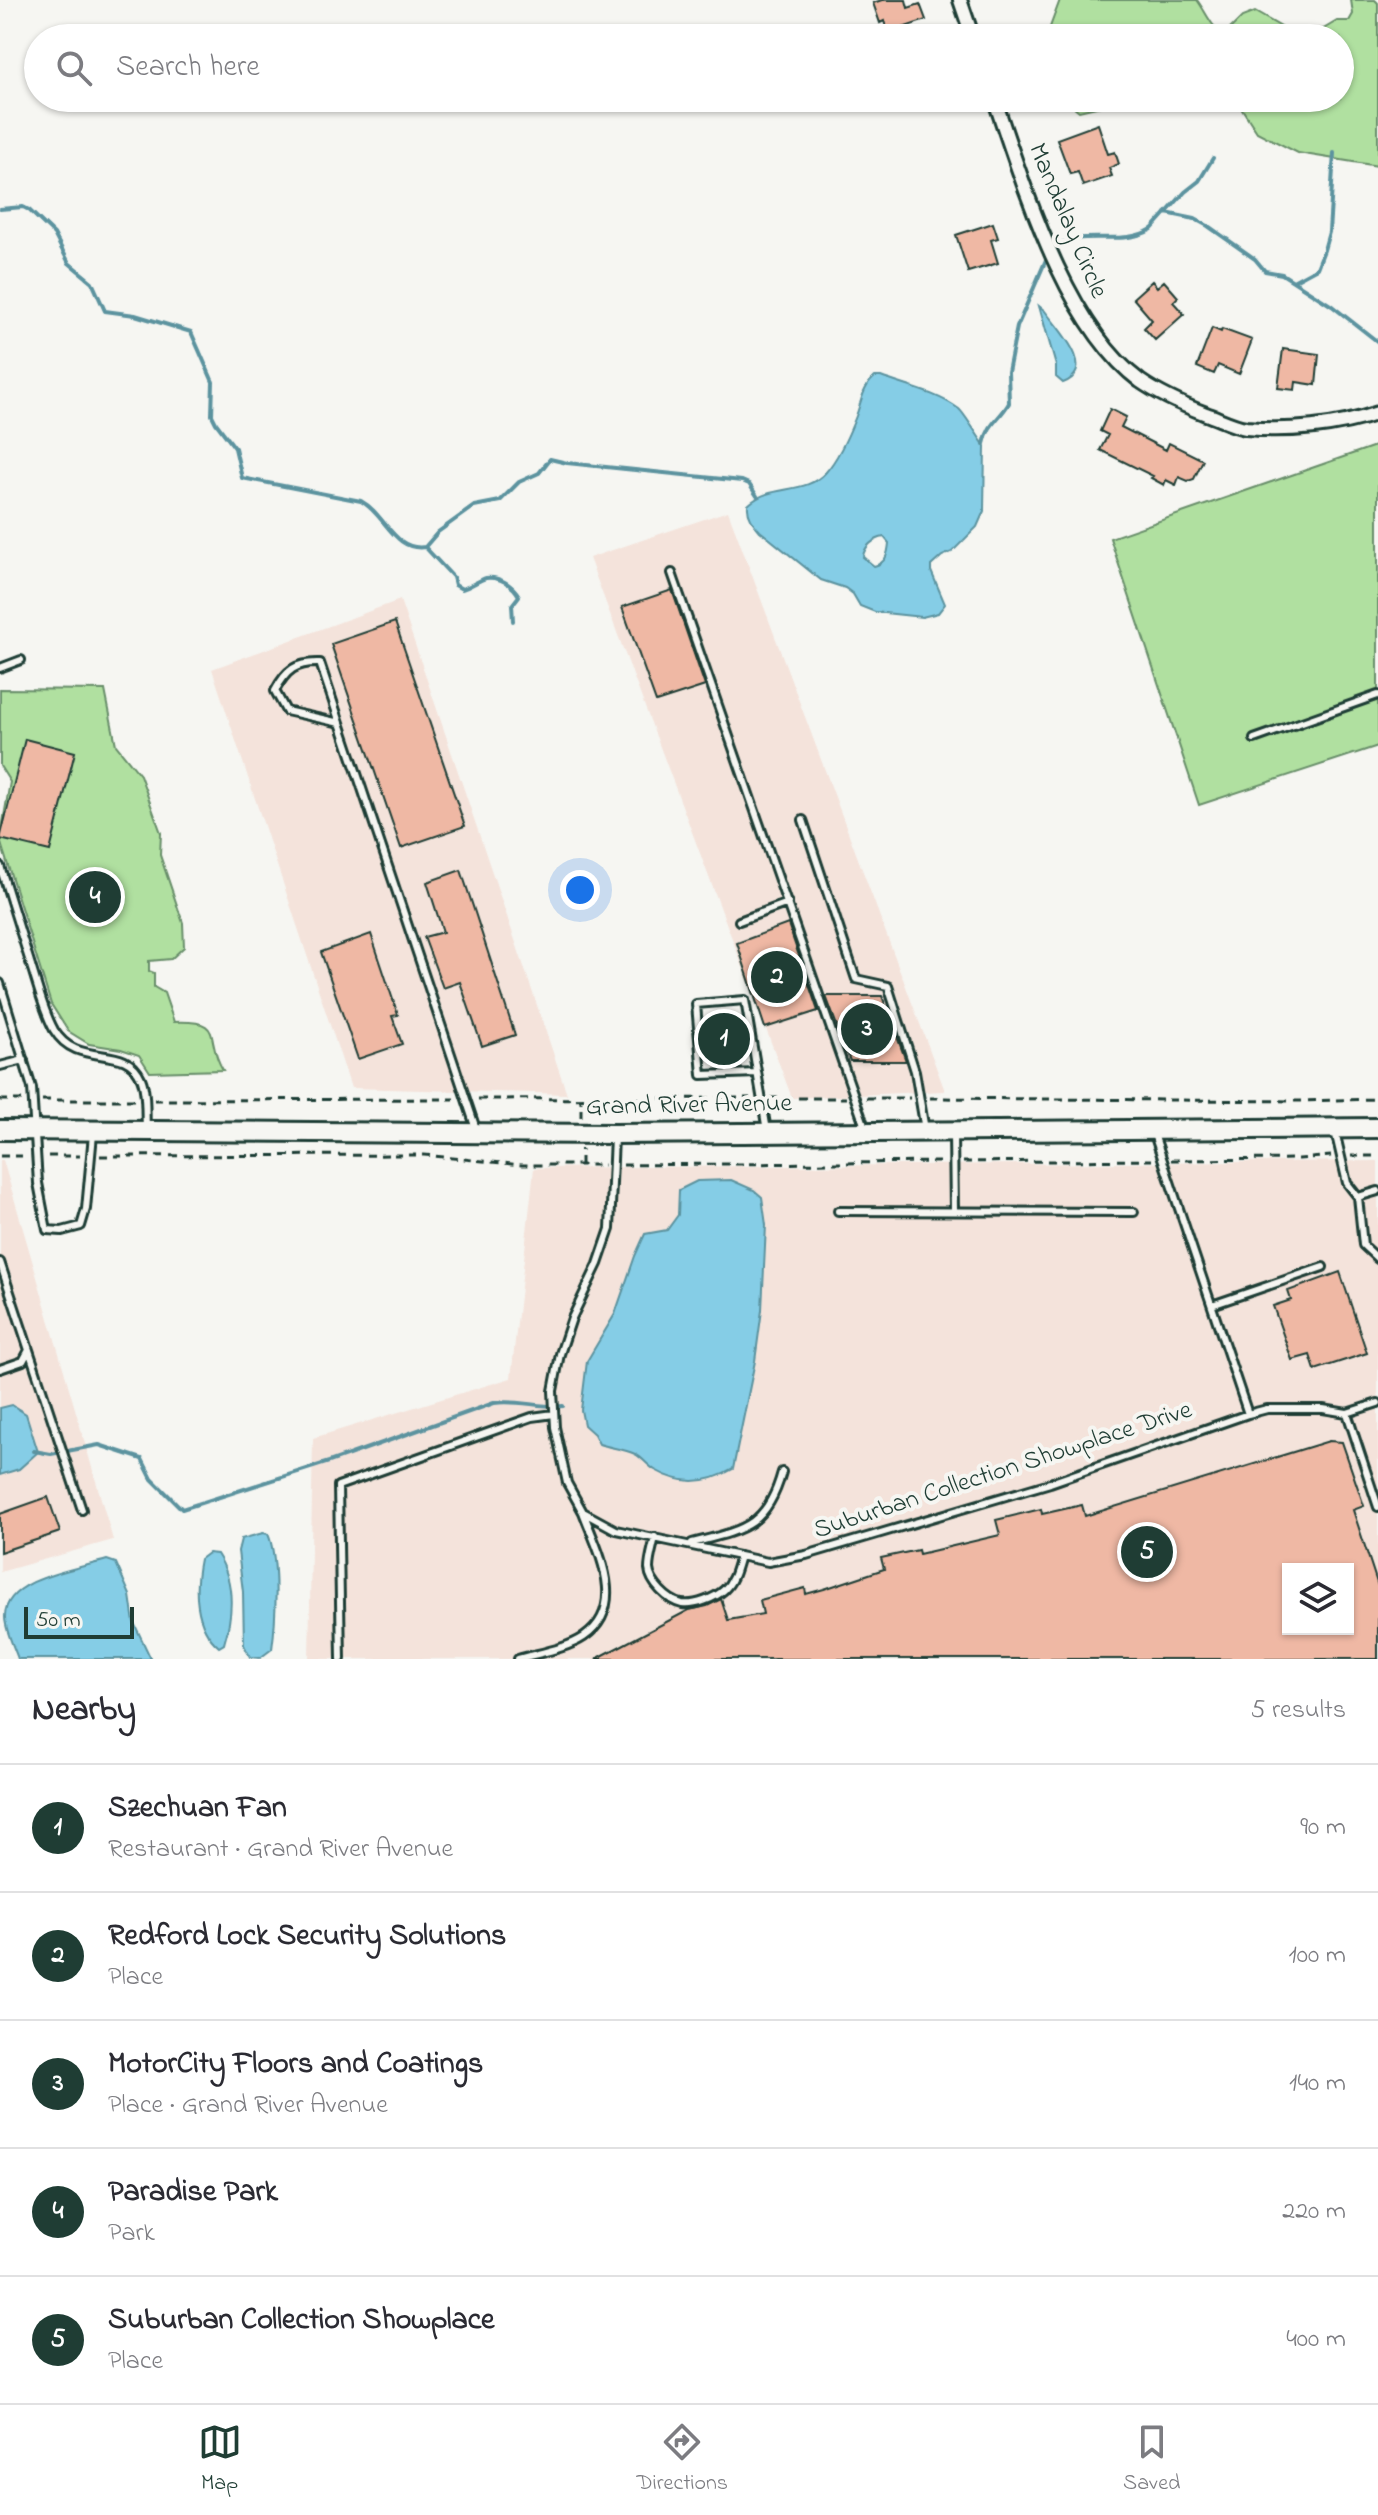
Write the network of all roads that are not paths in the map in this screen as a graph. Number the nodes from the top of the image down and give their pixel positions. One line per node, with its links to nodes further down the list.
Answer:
1 (960, 0): 2 (street)
2 (968, 24)
3 (999, 112): 4 (street, Mandalay Circle)
4 (1378, 413)
5 (672, 573): 13 (lane)
6 (21, 660): 7 (lane)
7 (0, 668)
8 (1378, 695): 10 (lane)
9 (340, 723): 9 (lane); 30 (lane)
10 (1254, 739)
11 (803, 820): 26 (lane)
12 (0, 866): 28 (lane)
13 (788, 903): 14 (lane); 25 (lane)
14 (739, 921)
15 (0, 983): 16 (lane)
16 (24, 1060): 17 (lane); 23 (lane)
17 (0, 1066)
18 (757, 1073): 18 (lane); 29 (lane)
19 (1152, 1128): 20 (main road, Grand River Avenue); 27 (main road, Grand River Avenue); 40 (lane)
20 (1334, 1128): 21 (main road, Grand River Avenue); 33 (lane)
21 (1378, 1128)
22 (0, 1130): 23 (main road, Grand River Avenue)
23 (35, 1130): 24 (main road, Grand River Avenue); 24 (lane)
24 (93, 1130): 28 (main road, Grand River Avenue)
25 (866, 1130): 26 (main road, Grand River Avenue); 29 (main road, Grand River Avenue)
26 (925, 1130): 27 (main road, Grand River Avenue)
27 (953, 1130): 35 (lane)
28 (147, 1131): 30 (main road, Grand River Avenue)
29 (767, 1131): 31 (main road, Grand River Avenue)
30 (477, 1133): 31 (main road, Grand River Avenue)
31 (614, 1134): 45 (lane)
32 (1378, 1191): 33 (lane)
33 (1358, 1197): 37 (lane)
34 (838, 1211): 35 (lane)
35 (954, 1211): 36 (lane)
36 (1134, 1212)
37 (1378, 1259)
38 (0, 1262): 41 (lane)
39 (1323, 1267): 40 (lane)
40 (1212, 1305): 46 (lane)
41 (29, 1350): 42 (lane); 49 (lane)
42 (0, 1369)
43 (1378, 1403): 44 (lane)
44 (1347, 1413): 46 (lane, Suburban Collection Showplace Drive); 48 (lane)
45 (554, 1414): 50 (lane); 54 (lane)
46 (1248, 1414): 53 (lane, Suburban Collection Showplace Drive)
47 (782, 1472): 52 (lane)
48 (1378, 1507)
49 (82, 1510)
50 (583, 1512): 51 (lane, Suburban Collection Showplace Drive); 55 (lane)
51 (655, 1537): 52 (lane, Suburban Collection Showplace Drive); 53 (lane)
52 (688, 1544): 53 (lane, Suburban Collection Showplace Drive)
53 (740, 1556)
54 (341, 1659)
55 (518, 1659)

